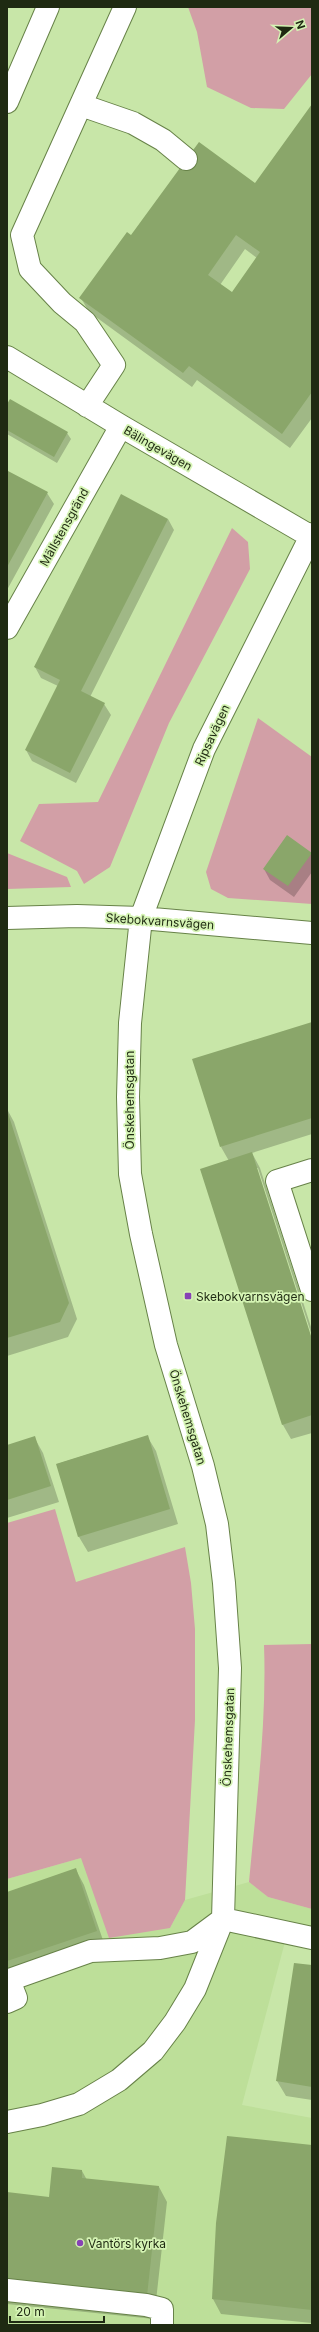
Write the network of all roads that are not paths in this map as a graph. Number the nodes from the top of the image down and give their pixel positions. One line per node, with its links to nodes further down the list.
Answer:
1 (48, 7): 3 (street)
2 (125, 7): 4 (street)
3 (7, 102)
4 (81, 105): 5 (street); 7 (street)
5 (186, 159)
6 (7, 357): 7 (street, Bälingevägen)
7 (87, 406): 8 (street, Bälingevägen)
8 (120, 426): 9 (street, Bälingevägen); 11 (street, Mällstensgränd)
9 (311, 535): 10 (street, Ripsavägen)
10 (305, 563): 13 (street, Ripsavägen)
11 (7, 628)
12 (7, 918): 13 (street, Skebokvarnsvägen)
13 (141, 918): 14 (street, Skebokvarnsvägen); 17 (street, Önskehemsgatan)
14 (312, 933)
15 (312, 1170): 16 (street)
16 (312, 1290)
17 (223, 1919): 18 (street); 19 (street); 20 (street, Önskehemsgatan)
18 (312, 1938)
19 (7, 2002)
20 (7, 2122)
21 (7, 2290): 22 (street)
22 (162, 2325)

